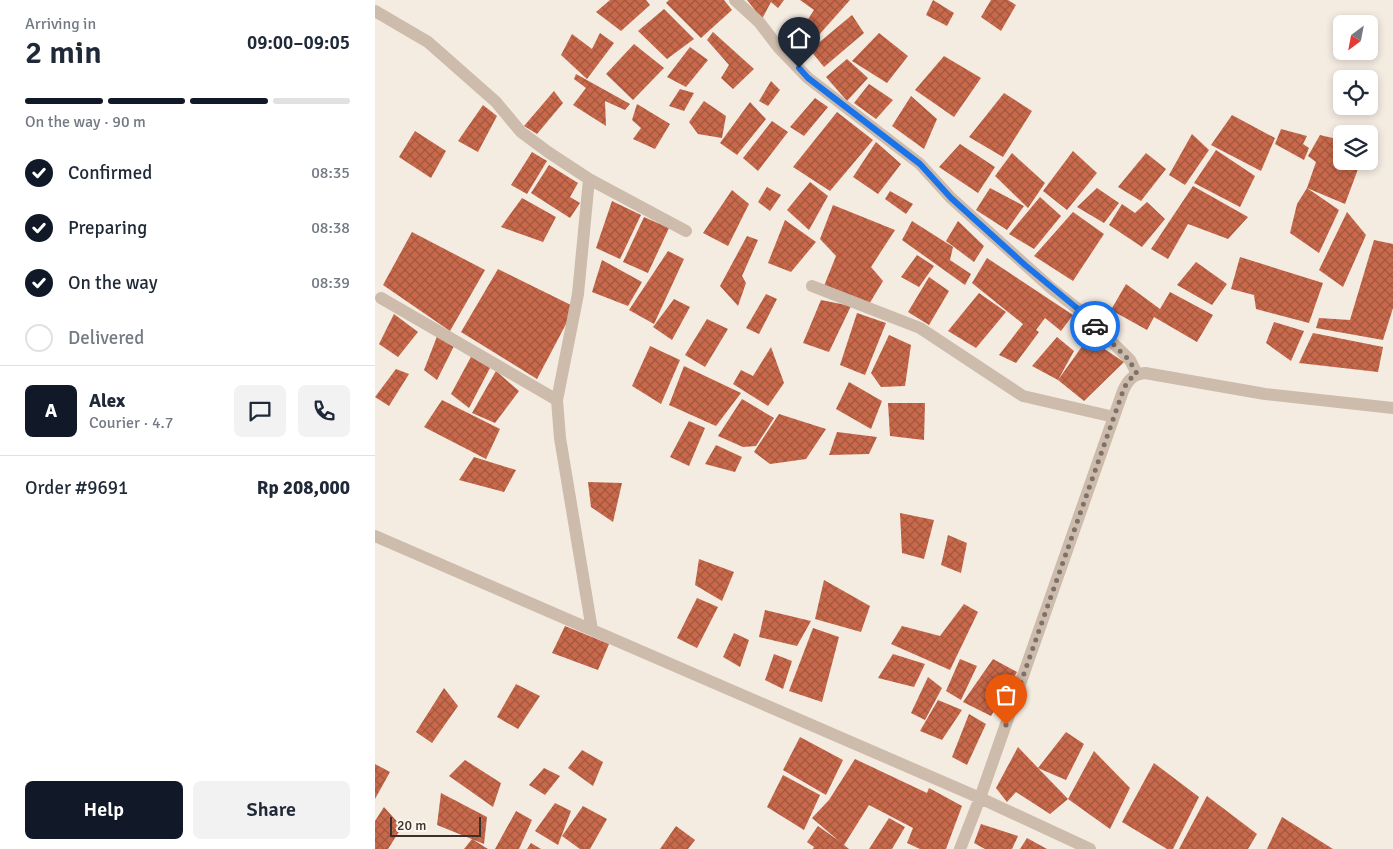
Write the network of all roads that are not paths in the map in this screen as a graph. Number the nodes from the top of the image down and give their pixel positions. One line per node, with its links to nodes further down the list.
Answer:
1 (735, 0): 7 (street)
2 (375, 11): 3 (street)
3 (589, 179): 4 (street); 8 (street)
4 (686, 231)
5 (811, 286): 10 (street)
6 (381, 298): 8 (street)
7 (1137, 374): 9 (street); 10 (street)
8 (557, 400): 12 (street)
9 (1393, 408)
10 (1114, 417): 13 (street)
11 (375, 536): 12 (street)
12 (592, 630): 13 (street)
13 (980, 798): 14 (street); 15 (street)
14 (959, 849)
15 (1090, 849)

